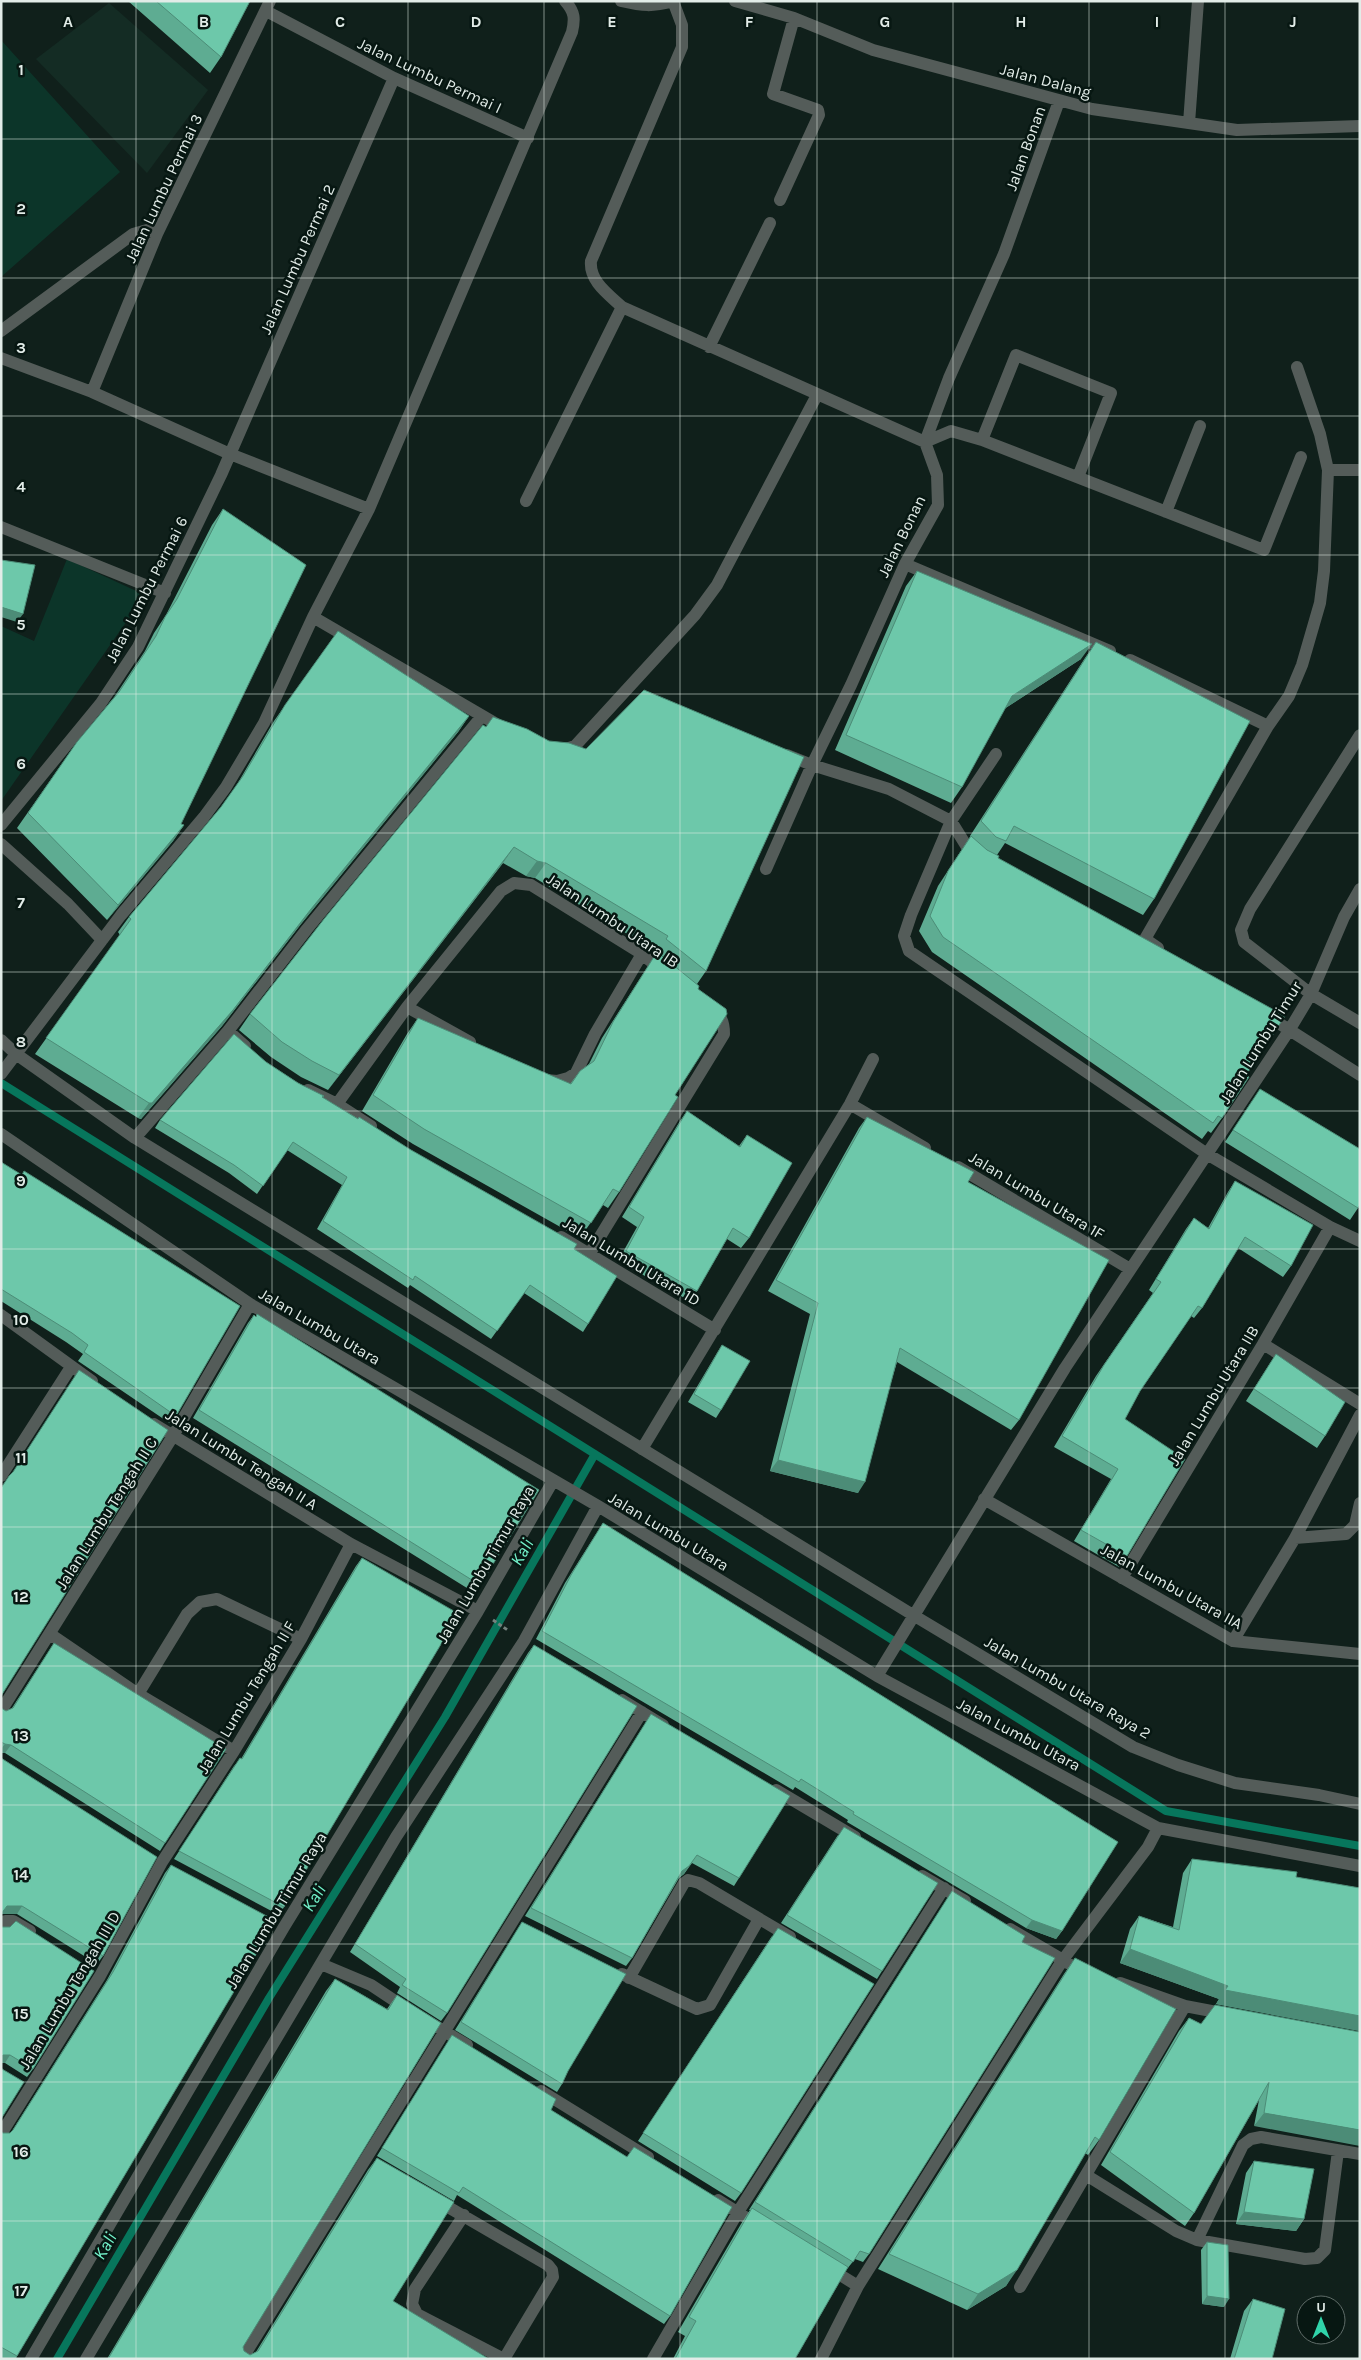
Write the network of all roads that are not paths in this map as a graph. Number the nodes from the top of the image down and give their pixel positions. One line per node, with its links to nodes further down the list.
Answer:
1 (621, 1): 2 (street)
2 (673, 1): 16 (street)
3 (736, 1): 7 (street, Jalan Dalang)
4 (1198, 1): 10 (street)
5 (569, 5): 12 (street)
6 (268, 6): 8 (street, Jalan Lumbu Permai I); 15 (street, Jalan Lumbu Permai 3)
7 (794, 18): 9 (street, Jalan Dalang); 13 (street)
8 (394, 78): 12 (street, Jalan Lumbu Permai I); 26 (street, Jalan Lumbu Permai 2)
9 (1059, 101): 10 (street, Jalan Dalang); 25 (street, Jalan Bonan)
10 (1189, 123): 11 (street, Jalan Dalang)
11 (1360, 126)
12 (528, 138): 32 (street)
13 (780, 200)
14 (770, 223): 18 (street)
15 (157, 234): 17 (street); 21 (street, Jalan Lumbu Permai 3)
16 (622, 307): 18 (street); 31 (street)
17 (1, 331)
18 (709, 347): 22 (street)
19 (1, 358): 21 (street)
20 (1297, 367): 28 (street)
21 (92, 392): 26 (street)
22 (817, 395): 25 (street); 42 (street)
23 (1200, 426): 33 (street)
24 (982, 440): 25 (street); 30 (street); 30 (street)
25 (925, 442): 35 (street, Jalan Bonan)
26 (230, 454): 32 (street); 36 (street, Jalan Lumbu Permai 6)
27 (1301, 457): 33 (street)
28 (1328, 470): 29 (street); 39 (street)
29 (1360, 470)
30 (1078, 477): 33 (street)
31 (526, 501)
32 (369, 509): 37 (street)
33 (1166, 512)
34 (1, 527): 36 (street)
35 (905, 564): 39 (street); 45 (street, Jalan Bonan)
36 (165, 593): 47 (street, Jalan Lumbu Permai 6)
37 (313, 617): 38 (street); 52 (street)
38 (482, 716): 40 (street); 62 (street)
39 (1268, 726): 54 (street)
40 (515, 735)
41 (1360, 735): 56 (street)
42 (549, 750)
43 (774, 750): 45 (street)
44 (996, 754): 46 (street)
45 (812, 765): 46 (street); 50 (street, Jalan Bonan)
46 (951, 822): 49 (street); 77 (street)
47 (1, 824)
48 (1, 844): 52 (street)
49 (988, 862)
50 (766, 869)
51 (1360, 889): 56 (street, Jalan Lumbu Timur)
52 (102, 940): 66 (street)
53 (642, 954): 55 (street, Jalan Lumbu Utara IB); 58 (street, Jalan Lumbu Utara IB); 70 (street)
54 (1170, 955)
55 (673, 979)
56 (1311, 994): 60 (street); 61 (street, Jalan Lumbu Timur)
57 (697, 997): 81 (street)
58 (407, 1007): 64 (street); 72 (street, Jalan Lumbu Utara IB)
59 (1258, 1010): 61 (street)
60 (1360, 1023)
61 (1290, 1029): 69 (street); 77 (street, Jalan Lumbu Timur)
62 (228, 1031): 65 (street); 76 (street)
63 (1, 1040): 66 (street)
64 (478, 1047)
65 (253, 1052)
66 (16, 1054): 68 (street); 76 (street)
67 (873, 1059): 73 (street)
68 (2, 1073)
69 (1360, 1075)
70 (534, 1076)
71 (297, 1084): 72 (street)
72 (338, 1104): 75 (street)
73 (850, 1104): 82 (street, Jalan Lumbu Utara 1F); 85 (street)
74 (1, 1134): 83 (street, Jalan Lumbu Utara)
75 (385, 1136)
76 (136, 1138): 93 (street)
77 (1207, 1154): 78 (street); 82 (street, Jalan Lumbu Timur)
78 (1330, 1227): 80 (street); 86 (street, Jalan Lumbu Utara IIB)
79 (547, 1229): 81 (street, Jalan Lumbu Utara 1D)
80 (1360, 1241)
81 (590, 1253): 85 (street, Jalan Lumbu Utara 1D)
82 (1130, 1269): 96 (street, Jalan Lumbu Timur)
83 (250, 1304): 92 (street, Jalan Lumbu Tengah II C); 95 (street, Jalan Lumbu Utara)
84 (1, 1315): 87 (street)
85 (715, 1330): 93 (street)
86 (1264, 1344): 89 (street); 101 (street, Jalan Lumbu Utara IIB)
87 (71, 1367): 88 (street); 94 (street)
88 (102, 1388)
89 (1360, 1404)
90 (142, 1415): 92 (street, Jalan Lumbu Tengah II A)
91 (1360, 1415): 99 (street)
92 (173, 1436): 100 (street, Jalan Lumbu Tengah II A); 104 (street, Jalan Lumbu Tengah II C)
93 (642, 1449): 103 (street)
94 (1, 1476)
95 (557, 1483): 98 (street, Jalan Lumbu Utara); 102 (street, Jalan Lumbu Timur Raya)
96 (984, 1499): 101 (street, Jalan Lumbu Utara IIA); 103 (street, Jalan Lumbu Timur)
97 (1360, 1503): 99 (street)
98 (598, 1506): 108 (street, Jalan Lumbu Utara); 130 (street)
99 (1295, 1538): 106 (street)
100 (351, 1544): 102 (street, Jalan Lumbu Tengah II A); 105 (street, Jalan Lumbu Tengah II F)
101 (1122, 1578): 106 (street, Jalan Lumbu Utara IIA)
102 (484, 1614): 155 (street, Jalan Lumbu Timur Raya)
103 (913, 1615): 108 (street, Jalan Lumbu Timur); 116 (street, Jalan Lumbu Utara Raya 2)
104 (50, 1634): 110 (street); 111 (street, Jalan Lumbu Tengah II C)
105 (301, 1639): 110 (street); 114 (street, Jalan Lumbu Tengah II F)
106 (1233, 1641): 107 (street, Jalan Lumbu Utara IIA)
107 (1360, 1654)
108 (877, 1676): 117 (street, Jalan Lumbu Utara)
109 (608, 1692): 112 (street)
110 (138, 1694): 114 (street)
111 (1, 1711)
112 (642, 1712): 113 (street); 137 (street)
113 (677, 1732)
114 (234, 1751): 119 (street, Jalan Lumbu Tengah II F)
115 (763, 1783): 118 (street)
116 (1360, 1804)
117 (1158, 1828): 120 (street, Jalan Lumbu Utara); 129 (street)
118 (867, 1843)
119 (163, 1862): 140 (street, Jalan Lumbu Tengah III D)
120 (1360, 1866)
121 (910, 1868): 122 (street)
122 (944, 1888): 123 (street); 147 (street)
123 (978, 1909)
124 (758, 1919): 128 (street); 133 (street); 133 (street)
125 (1003, 1925): 129 (street)
126 (1, 1928): 127 (street)
127 (37, 1936)
128 (799, 1942)
129 (1062, 1961): 131 (street); 152 (street)
130 (321, 1964): 137 (street); 156 (street)
131 (1079, 1967)
132 (611, 1969): 133 (street)
133 (629, 1978)
134 (1112, 1980): 135 (street)
135 (1185, 2006): 136 (street); 144 (street)
136 (1242, 2017)
137 (444, 2031): 138 (street); 154 (street)
138 (478, 2052)
139 (528, 2083): 143 (street)
140 (1, 2134)
141 (1338, 2151): 142 (street); 150 (street); 150 (street)
142 (1360, 2154)
143 (662, 2166)
144 (1086, 2175): 150 (street); 153 (street)
145 (423, 2192): 148 (street)
146 (704, 2192): 147 (street)
147 (738, 2212): 149 (street); 158 (street)
148 (464, 2215): 157 (street); 157 (street)
149 (769, 2231)
150 (1197, 2240)
151 (818, 2261): 152 (street)
152 (858, 2286): 159 (street)
153 (1020, 2288)
154 (248, 2357)
155 (31, 2359)
156 (86, 2359)
157 (504, 2359)
158 (654, 2359)
159 (821, 2359)

